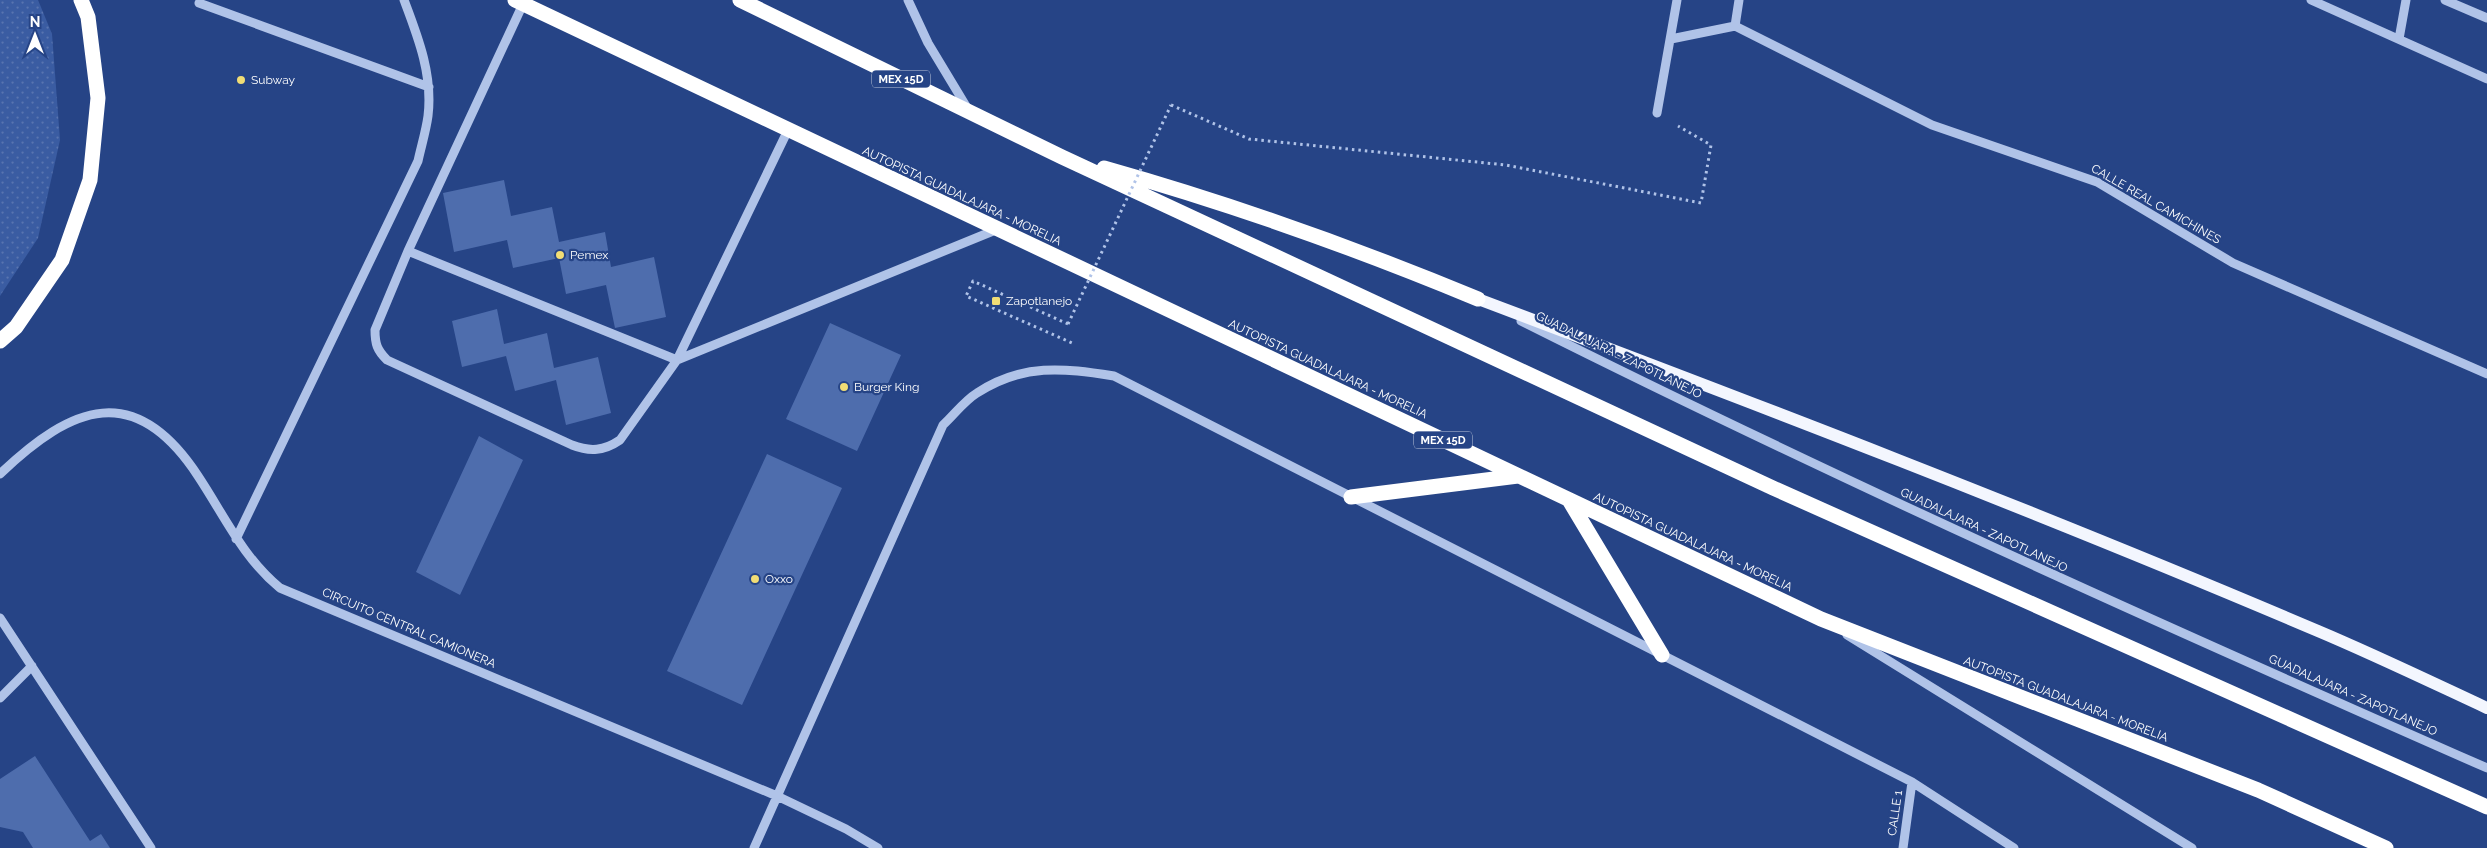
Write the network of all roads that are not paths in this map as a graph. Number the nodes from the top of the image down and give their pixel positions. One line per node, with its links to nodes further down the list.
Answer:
1 (82, 0): 25 (highway)
2 (404, 0): 17 (street)
3 (740, 0): 18 (highway, MEX 15D)
4 (908, 0): 18 (street)
5 (1678, 0): 14 (street)
6 (1739, 0): 13 (street)
7 (2311, 0): 15 (street)
8 (2406, 0): 15 (street)
9 (2445, 0): 12 (street)
10 (519, 2): 20 (highway, AUTOPISTA GUADALAJARA - MORELIA / MEX 15D); 23 (street)
11 (199, 3): 17 (street)
12 (2487, 18)
13 (1735, 26): 14 (street); 27 (street, CALLE REAL CAMICHINES)
14 (1671, 39): 19 (street)
15 (2399, 39): 16 (street)
16 (2487, 79)
17 (428, 87): 32 (street)
18 (971, 113): 21 (highway, MEX 15D)
19 (1657, 113)
20 (788, 130): 22 (highway, AUTOPISTA GUADALAJARA - MORELIA / MEX 15D); 26 (street)
21 (1062, 156): 24 (highway); 42 (highway, MEX 15D)
22 (998, 230): 26 (street); 29 (highway, AUTOPISTA GUADALAJARA - MORELIA / MEX 15D)
23 (408, 251): 26 (street); 26 (street)
24 (1478, 299): 38 (main road); 39 (street, GUADALAJARA - ZAPOTLANEJO)
25 (0, 340)
26 (678, 360)
27 (2487, 374)
28 (0, 474): 32 (street, CIRCUITO CENTRAL CAMIONERA)
29 (1519, 476): 30 (highway); 31 (highway, AUTOPISTA GUADALAJARA - MORELIA / MEX 15D)
30 (1351, 497): 35 (street); 41 (street)
31 (1569, 500): 34 (highway, AUTOPISTA GUADALAJARA - MORELIA / MEX 15D); 35 (highway)
32 (236, 539): 41 (street, CIRCUITO CENTRAL CAMIONERA)
33 (0, 618): 36 (street)
34 (1821, 619): 48 (street); 49 (highway, AUTOPISTA GUADALAJARA - MORELIA / MEX 15D)
35 (1662, 655): 40 (street)
36 (32, 666): 37 (street); 43 (street)
37 (0, 698)
38 (2487, 708)
39 (2487, 768)
40 (1912, 782): 46 (street, CALLE 1); 47 (street)
41 (777, 796): 44 (street); 45 (street, CIRCUITO CENTRAL CAMIONERA)
42 (2487, 807)
43 (152, 848)
44 (754, 848)
45 (878, 848)
46 (1903, 848)
47 (2014, 848)
48 (2192, 848)
49 (2386, 848)

